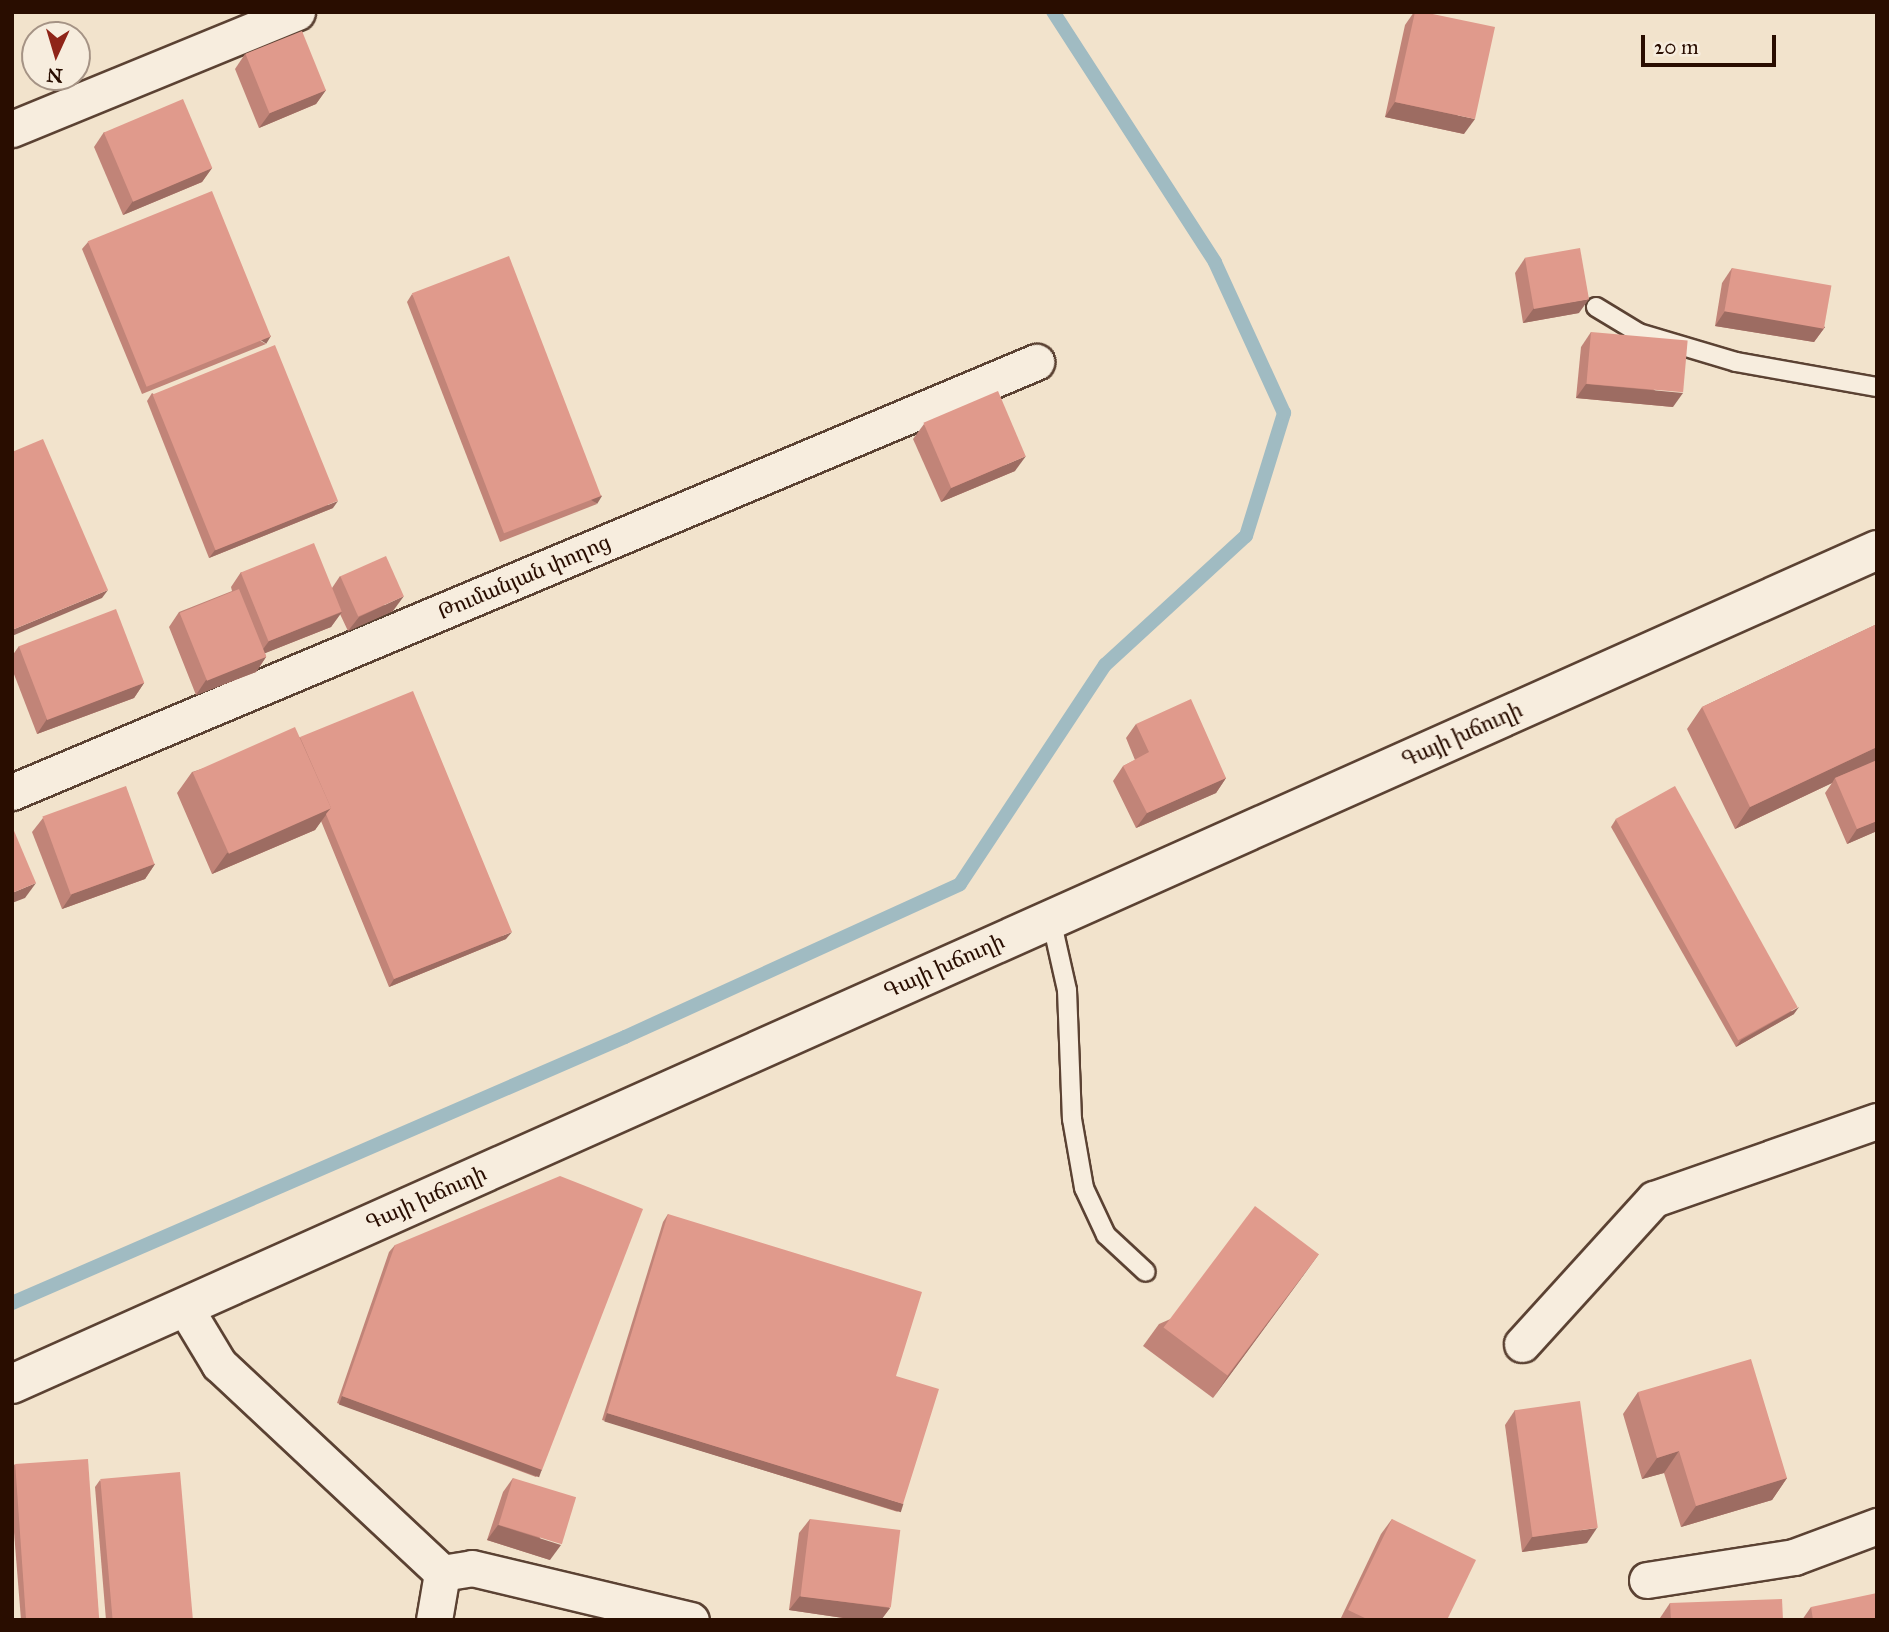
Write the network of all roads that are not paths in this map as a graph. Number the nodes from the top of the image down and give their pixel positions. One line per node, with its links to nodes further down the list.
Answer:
1 (297, 12): 2 (street)
2 (12, 129)
3 (1596, 307): 5 (lane)
4 (1036, 362): 7 (street, Թումանյան փողոց)
5 (1877, 387)
6 (1877, 550): 8 (main road, Գայի խճուղի)
7 (12, 792)
8 (1051, 919): 10 (lane); 11 (main road, Գայի խճուղի)
9 (1877, 1121): 12 (street)
10 (1146, 1272)
11 (184, 1306): 13 (main road, Գայի խճուղի); 15 (street)
12 (1522, 1343)
13 (12, 1384)
14 (1877, 1526): 16 (street)
15 (442, 1573): 17 (street); 18 (street)
16 (1647, 1580)
17 (435, 1620)
18 (691, 1620)

